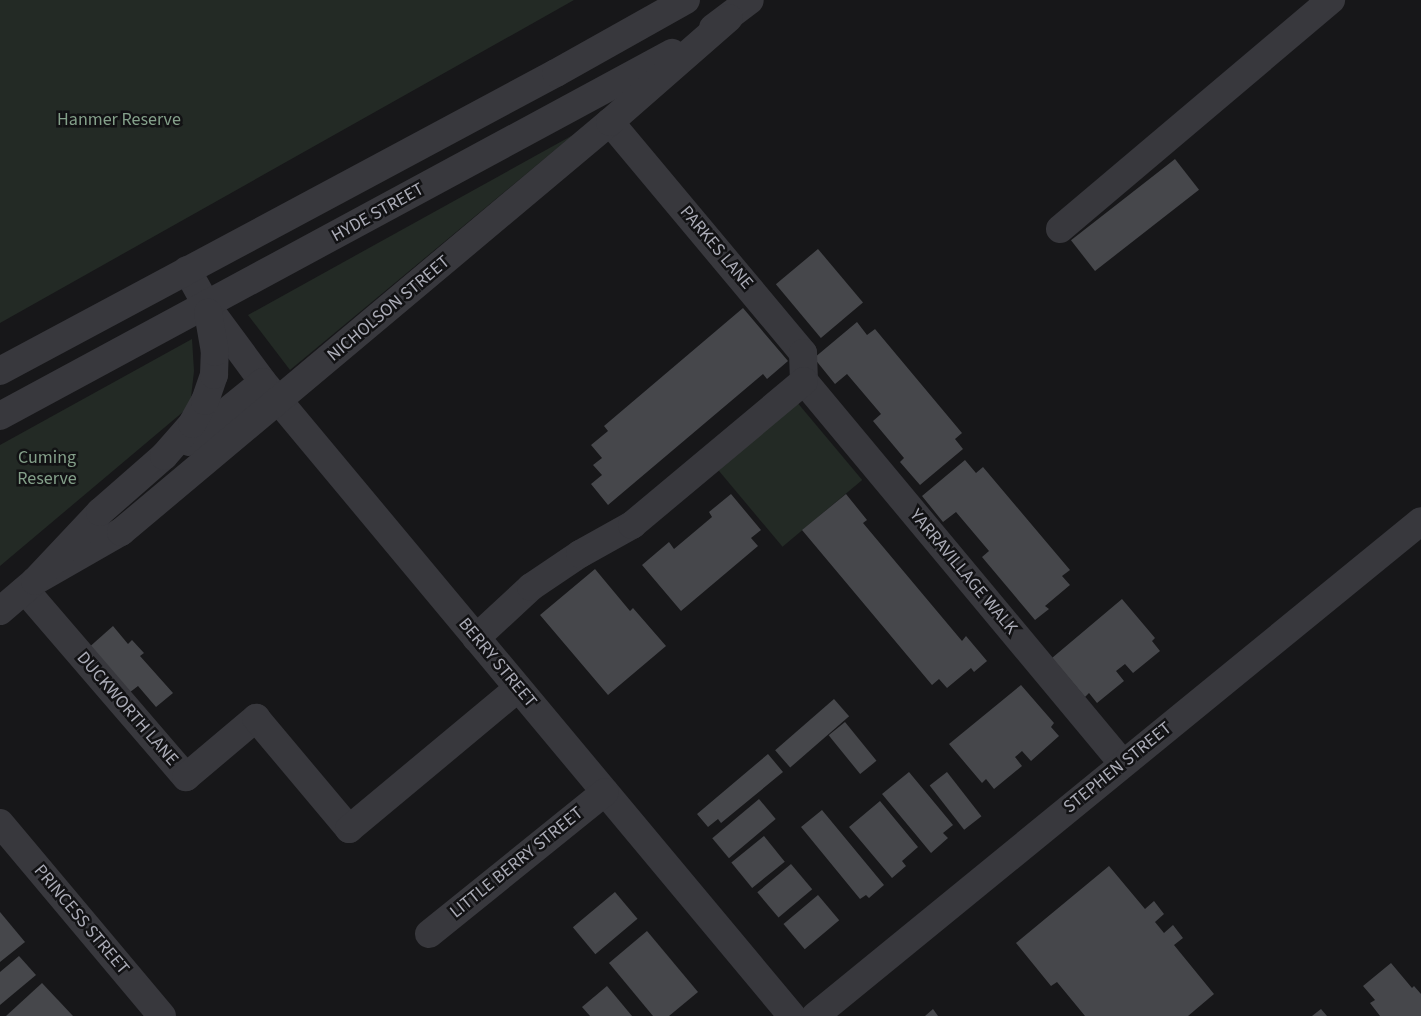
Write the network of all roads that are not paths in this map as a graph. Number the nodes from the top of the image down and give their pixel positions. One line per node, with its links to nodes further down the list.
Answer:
1 (686, 0): 7 (street)
2 (750, 0): 4 (street, HYDE STREET)
3 (1331, 0): 6 (street)
4 (729, 18): 5 (street, NICHOLSON STREET); 8 (street, HYDE STREET)
5 (610, 122): 10 (street, PARKES LANE); 11 (street, NICHOLSON STREET)
6 (1060, 229)
7 (187, 270): 8 (street); 9 (street)
8 (207, 306): 11 (street, BERRY STREET); 12 (street, HYDE STREET); 13 (street, NICHOLSON STREET)
9 (0, 371)
10 (804, 380): 17 (street); 19 (street, YARRAVILLAGE WALK)
11 (271, 391): 13 (street); 15 (street, NICHOLSON STREET); 17 (street, BERRY STREET)
12 (0, 416)
13 (130, 488): 15 (street, NICHOLSON STREET)
14 (1421, 521): 19 (street, STEPHEN STREET)
15 (30, 586): 16 (street, NICHOLSON STREET); 18 (street, DUCKWORTH LANE)
16 (0, 611)
17 (476, 638): 18 (street, BERRY STREET)
18 (518, 688): 20 (street, BERRY STREET)
19 (1123, 764): 25 (street, STEPHEN STREET)
20 (605, 792): 22 (street, LITTLE BERRY STREET); 24 (street, BERRY STREET)
21 (0, 823): 23 (street, PRINCESS STREET)
22 (429, 934)
23 (162, 1016)
24 (792, 1016)
25 (816, 1016)

